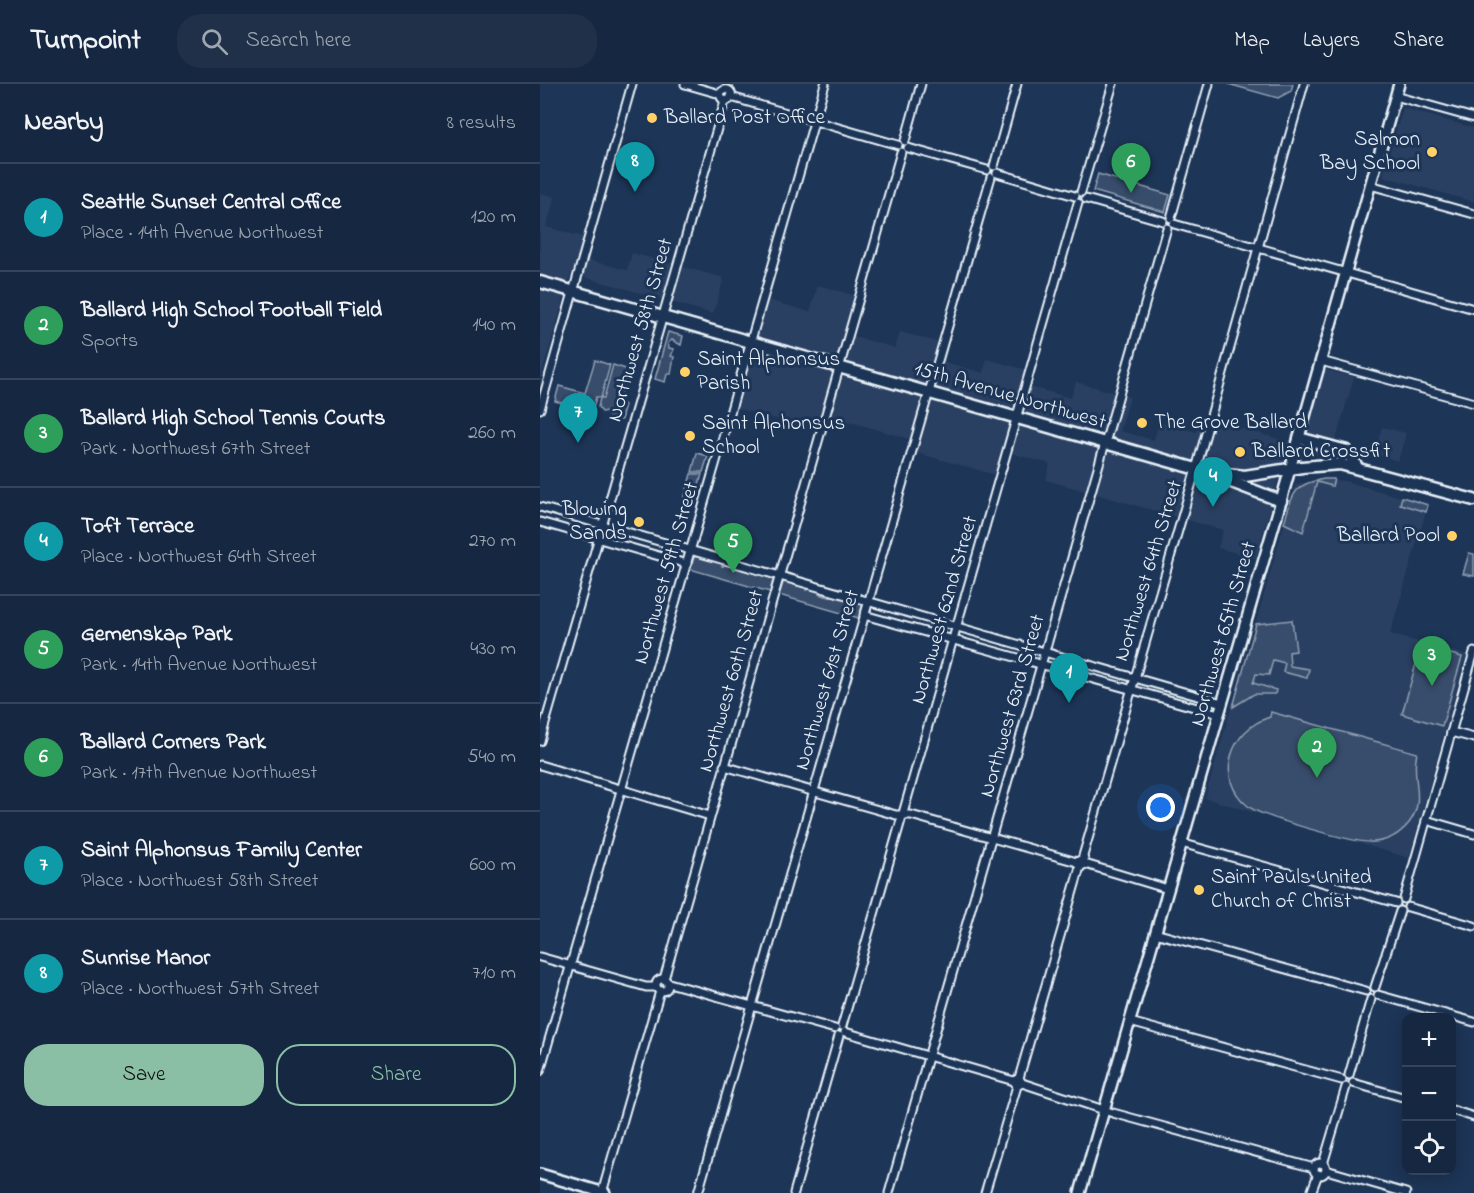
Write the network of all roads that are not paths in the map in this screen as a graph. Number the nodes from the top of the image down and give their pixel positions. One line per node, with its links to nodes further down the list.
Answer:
1 (632, 84): 24 (street)
2 (685, 84): 12 (street)
3 (825, 84): 14 (street, Northwest 59th Street)
4 (921, 84): 15 (street, Northwest 60th Street)
5 (1017, 84): 16 (street, Northwest 61st Street)
6 (1113, 84): 18 (street, Northwest 62nd Street)
7 (1209, 84): 20 (street, Northwest 63rd Street)
8 (1304, 84): 21 (street, Northwest 64th Street)
9 (1398, 84): 11 (street, Northwest 65th Street)
10 (729, 87): 12 (street)
11 (1395, 96): 13 (street); 17 (street, Northwest 65th Street)
12 (725, 97): 14 (street); 26 (street, Northwest 58th Street)
13 (1474, 118)
14 (814, 121): 15 (street); 27 (street, Northwest 59th Street)
15 (903, 146): 16 (street); 29 (street, Northwest 60th Street)
16 (992, 172): 18 (street); 30 (street, Northwest 61st Street)
17 (1370, 185): 19 (street); 22 (street, Northwest 65th Street)
18 (1080, 197): 20 (street); 33 (street, Northwest 62nd Street)
19 (1474, 214)
20 (1171, 223): 21 (street); 35 (street, Northwest 63rd Street)
21 (1257, 248): 22 (street); 38 (street, Northwest 64th Street)
22 (1346, 273): 25 (street); 28 (street, Northwest 65th Street)
23 (540, 282): 24 (main road, 15th Avenue Northwest)
24 (573, 292): 26 (main road, 15th Avenue Northwest); 32 (street)
25 (1474, 309)
26 (662, 318): 27 (main road, 15th Avenue Northwest); 43 (street, Northwest 58th Street)
27 (751, 342): 29 (main road, 15th Avenue Northwest); 45 (street, Northwest 59th Street)
28 (1321, 361): 31 (street); 34 (street, Northwest 65th Street)
29 (841, 368): 30 (main road, 15th Avenue Northwest); 47 (street, Northwest 60th Street)
30 (928, 393): 33 (main road, 15th Avenue Northwest); 48 (street, Northwest 61st Street)
31 (1474, 404)
32 (540, 408)
33 (1017, 418): 35 (main road, 15th Avenue Northwest); 50 (street, Northwest 62nd Street)
34 (1299, 438): 36 (main road); 37 (street, Northwest 65th Street)
35 (1106, 444): 38 (main road, 15th Avenue Northwest); 53 (street, Northwest 63rd Street)
36 (1357, 467): 37 (main road, 15th Avenue Northwest); 39 (main road, 15th Avenue Northwest)
37 (1290, 469): 38 (main road, 15th Avenue Northwest); 40 (street, Northwest 65th Street)
38 (1202, 471): 40 (main road); 55 (street, Northwest 64th Street)
39 (1474, 500)
40 (1281, 501): 57 (street, Northwest 65th Street)
41 (540, 507): 43 (street)
42 (540, 522): 44 (street)
43 (603, 524): 44 (street, Northwest 58th Street); 45 (street)
44 (598, 538): 46 (street); 61 (street, Northwest 58th Street)
45 (691, 550): 46 (street, Northwest 59th Street); 47 (street)
46 (687, 564): 64 (street, Northwest 59th Street)
47 (780, 576): 48 (street); 63 (street, Northwest 60th Street)
48 (868, 602): 49 (street, Northwest 61st Street); 50 (street)
49 (864, 615): 51 (street); 65 (street, Northwest 61st Street)
50 (956, 628): 51 (street, Northwest 62nd Street); 53 (street)
51 (953, 640): 54 (street); 66 (street, Northwest 62nd Street)
52 (1474, 652): 59 (street)
53 (1044, 653): 54 (street, Northwest 63rd Street); 55 (street)
54 (1041, 665): 56 (street); 70 (street, Northwest 63rd Street)
55 (1134, 679): 56 (street, Northwest 64th Street); 57 (street)
56 (1131, 690): 58 (street); 72 (street, Northwest 64th Street)
57 (1222, 703): 58 (street, Northwest 65th Street)
58 (1219, 714): 71 (street, Northwest 65th Street)
59 (1451, 732): 60 (street); 68 (street)
60 (1474, 738)
61 (540, 741)
62 (540, 765): 64 (street)
63 (724, 766): 65 (street); 67 (street, Northwest 60th Street)
64 (622, 790): 67 (street); 81 (street, Northwest 59th Street)
65 (813, 791): 66 (street); 87 (street, Northwest 61st Street)
66 (902, 815): 70 (street); 90 (street, Northwest 62nd Street)
67 (710, 816): 82 (street, Northwest 60th Street)
68 (1426, 820): 69 (street); 74 (street)
69 (1474, 834)
70 (992, 838): 72 (street); 91 (street, Northwest 63rd Street)
71 (1181, 843): 73 (street, Northwest 65th Street); 75 (street)
72 (1081, 863): 73 (street); 93 (street, Northwest 64th Street)
73 (1168, 889): 79 (street, Northwest 65th Street)
74 (1404, 899): 75 (street); 76 (street)
75 (1396, 903): 77 (street)
76 (1408, 907): 77 (street); 78 (street)
77 (1400, 911): 83 (street)
78 (1474, 926)
79 (1155, 933): 85 (street); 88 (street, Northwest 65th Street)
80 (540, 957): 81 (street)
81 (570, 966): 84 (street); 92 (street, Northwest 59th Street)
82 (667, 981): 84 (street); 87 (street)
83 (1375, 987): 85 (street); 86 (street)
84 (658, 989): 102 (street)
85 (1366, 991): 86 (street)
86 (1375, 997): 89 (street); 94 (street)
87 (752, 1006): 90 (street); 103 (street, Northwest 61st Street)
88 (1130, 1022): 94 (street); 96 (street, Northwest 65th Street)
89 (1474, 1022)
90 (840, 1031): 91 (street); 104 (street, Northwest 62nd Street)
91 (929, 1057): 93 (street); 105 (street, Northwest 63rd Street)
92 (540, 1071)
93 (1018, 1082): 96 (street); 106 (street, Northwest 64th Street)
94 (1347, 1083): 95 (street); 99 (street)
95 (1402, 1097)
96 (1105, 1109): 100 (street); 107 (street, Northwest 65th Street)
97 (1456, 1111): 98 (street)
98 (1474, 1116)
99 (1324, 1167): 100 (street); 109 (street)
100 (1316, 1171): 108 (street)
101 (540, 1174): 102 (street)
102 (603, 1193)
103 (698, 1193)
104 (794, 1193)
105 (889, 1193)
106 (985, 1193)
107 (1080, 1193)
108 (1311, 1193)
109 (1406, 1193)

